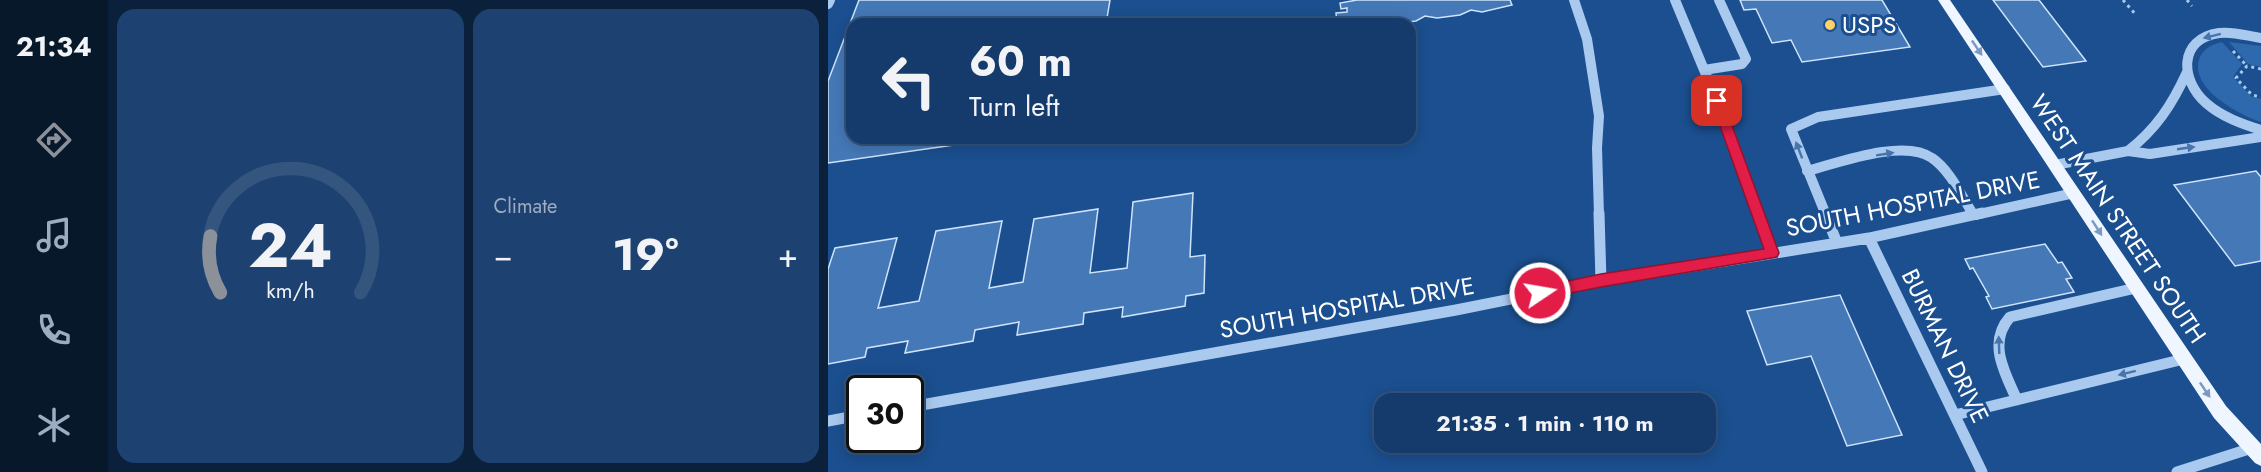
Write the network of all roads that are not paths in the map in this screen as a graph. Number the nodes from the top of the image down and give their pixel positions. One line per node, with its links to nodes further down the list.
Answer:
1 (1574, 0): 19 (street)
2 (1675, 0): 6 (street)
3 (1719, 0): 6 (street)
4 (1944, 0): 8 (main road, WEST MAIN STREET SOUTH, one-way to 8)
5 (2261, 38): 7 (street, one-way to 7)
6 (1704, 70): 18 (street)
7 (2187, 72): 9 (street); 11 (street)
8 (2005, 89): 12 (main road, WEST MAIN STREET SOUTH); 13 (street, one-way to 8)
9 (2261, 130)
10 (2261, 137): 11 (street, one-way to 10)
11 (2128, 151): 12 (street)
12 (2055, 165): 14 (main road, WEST MAIN STREET SOUTH)
13 (1807, 171): 15 (street, one-way to 15); 17 (street)
14 (2074, 193): 15 (street, SOUTH HOSPITAL DRIVE); 20 (main road, WEST MAIN STREET SOUTH, one-way to 20)
15 (1973, 214): 16 (street, SOUTH HOSPITAL DRIVE)
16 (1869, 238): 17 (street, SOUTH HOSPITAL DRIVE); 24 (street, BURMAN DRIVE)
17 (1837, 243): 18 (street, SOUTH HOSPITAL DRIVE)
18 (1773, 253): 19 (street, SOUTH HOSPITAL DRIVE)
19 (1601, 280): 23 (street, SOUTH HOSPITAL DRIVE)
20 (2136, 288): 21 (main road, WEST MAIN STREET SOUTH); 22 (street, one-way to 20)
21 (2184, 359): 22 (street, one-way to 22); 27 (main road, WEST MAIN STREET SOUTH, one-way to 27)
22 (2017, 400): 24 (street)
23 (924, 405)
24 (1955, 415): 28 (street, BURMAN DRIVE)
25 (846, 418): 26 (street)
26 (828, 421)
27 (2256, 453): 29 (street)
28 (1982, 472)
29 (2177, 472)

